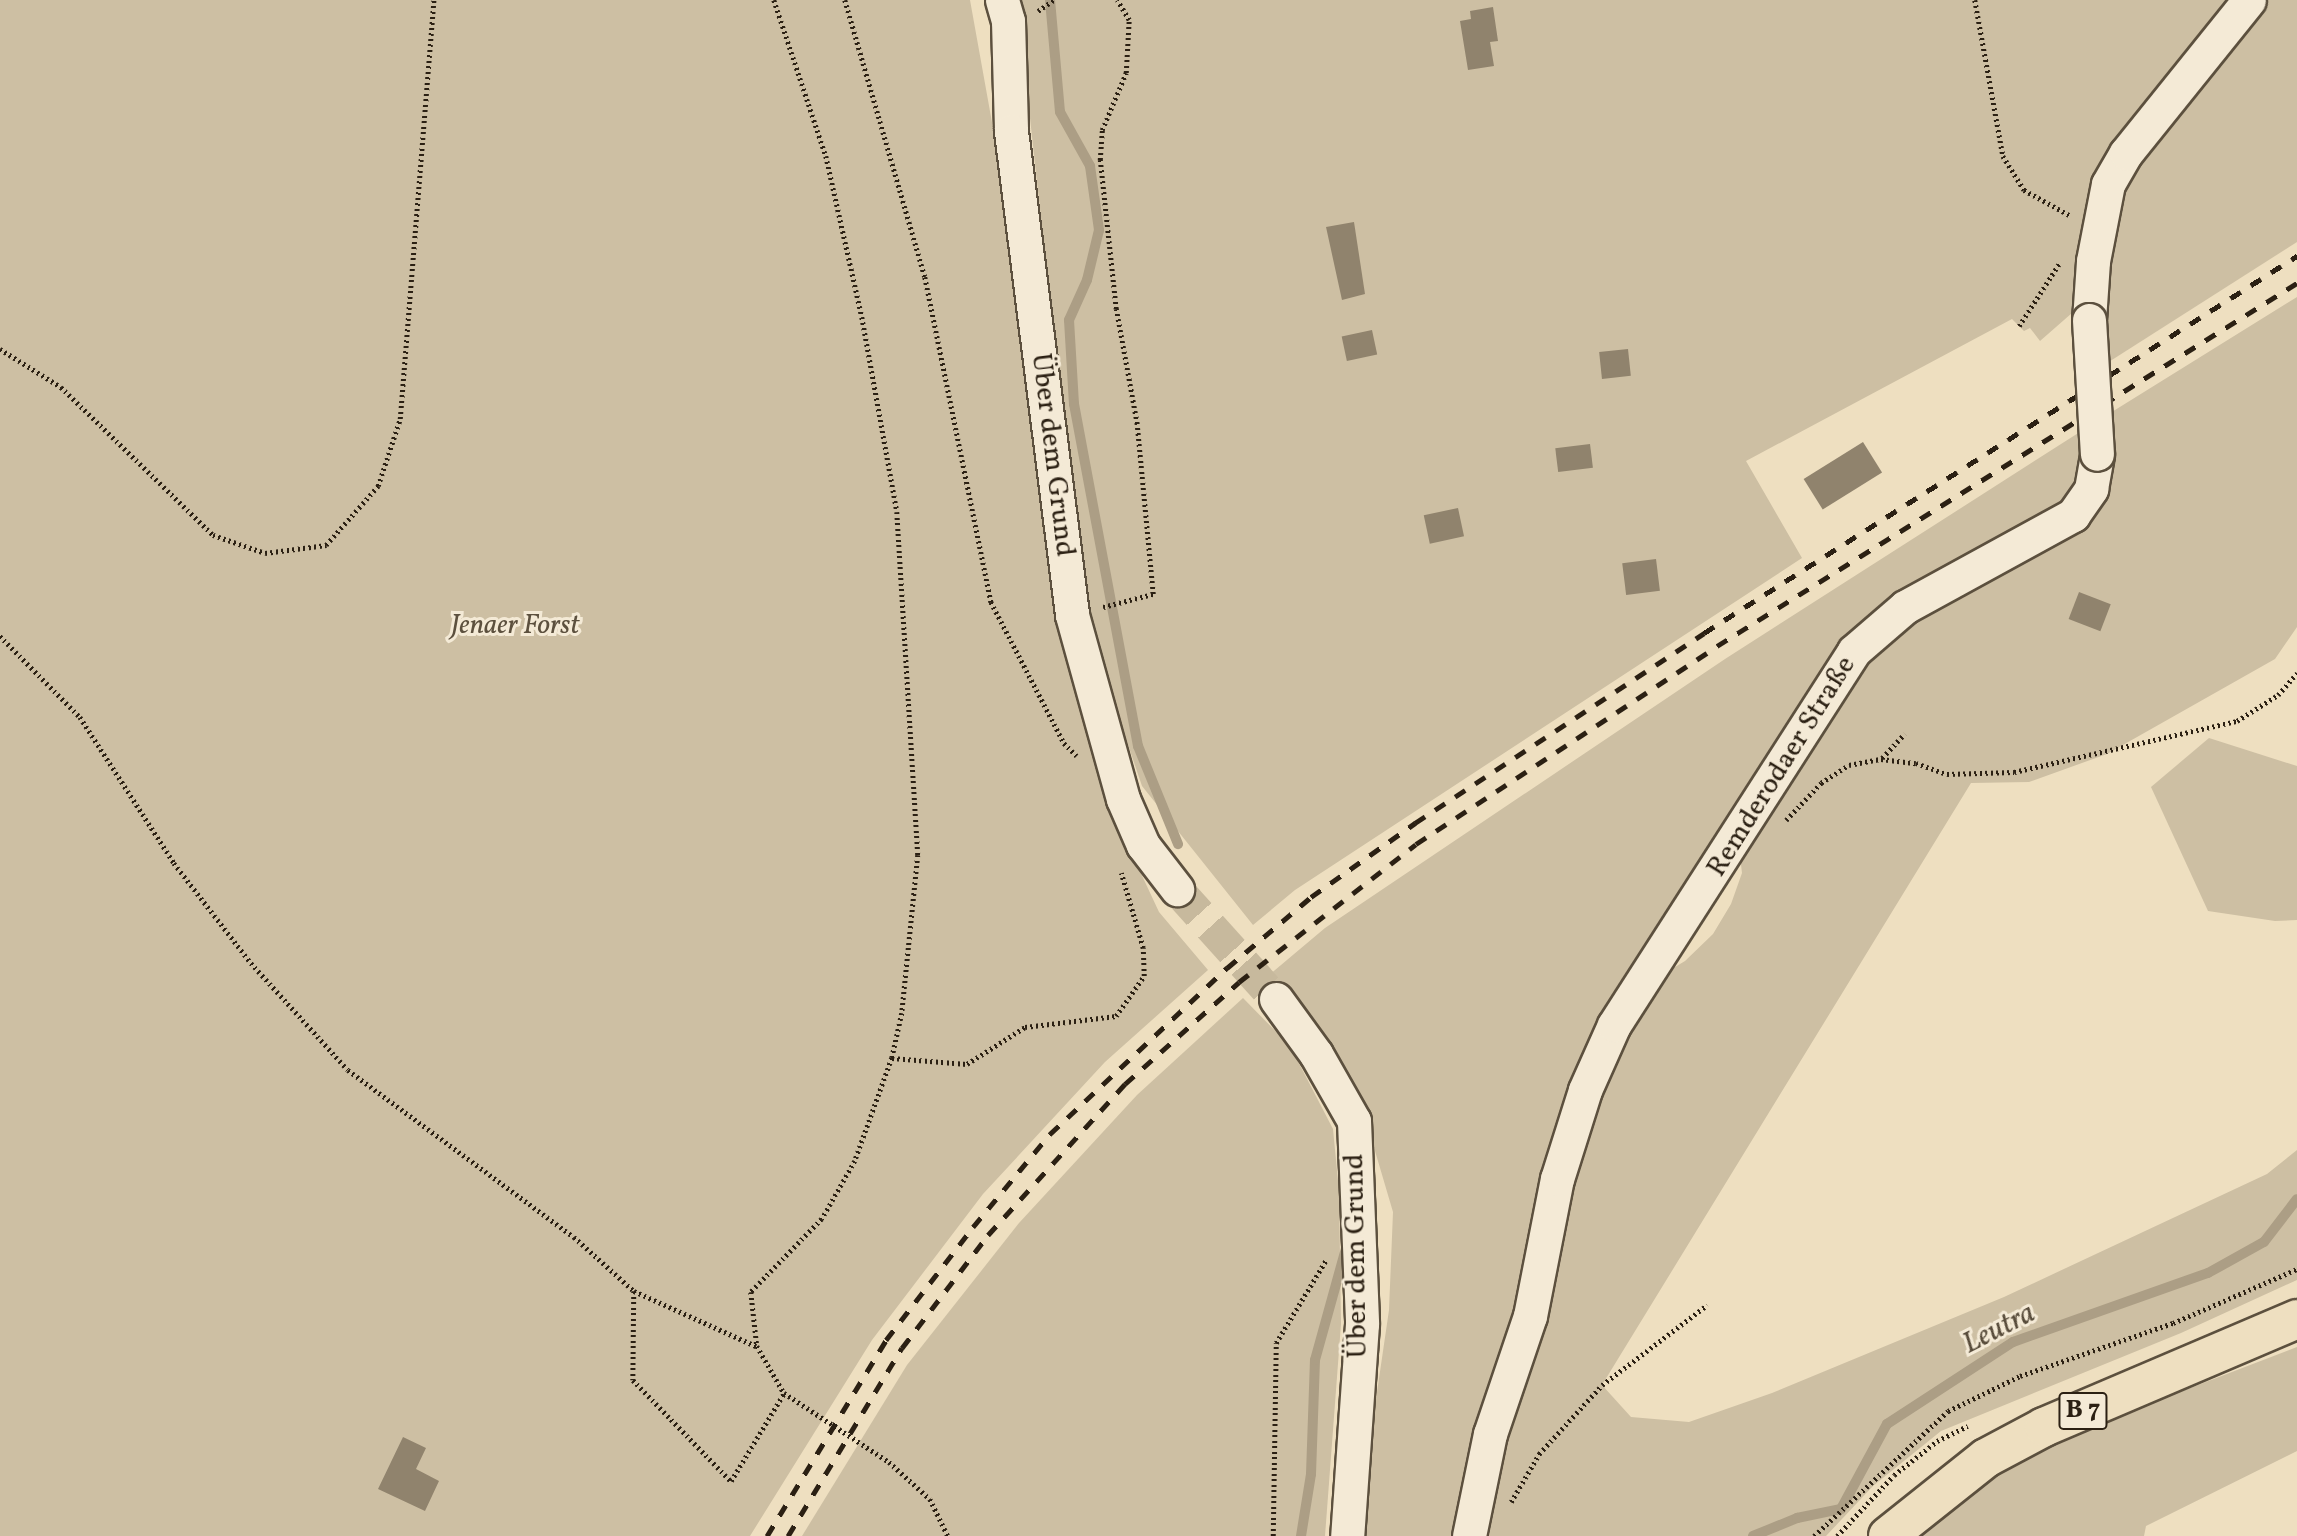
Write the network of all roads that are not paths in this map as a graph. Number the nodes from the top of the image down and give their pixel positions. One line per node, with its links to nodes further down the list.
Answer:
1 (1002, 0): 3 (street, Über dem Grund)
2 (2249, 0): 7 (street, Remderodaer Straße, bridge)
3 (1177, 889)
4 (1276, 999): 6 (street, Über dem Grund)
5 (2297, 1319): 8 (main road, B 7)
6 (1347, 1536)
7 (1469, 1536)
8 (1888, 1536)

